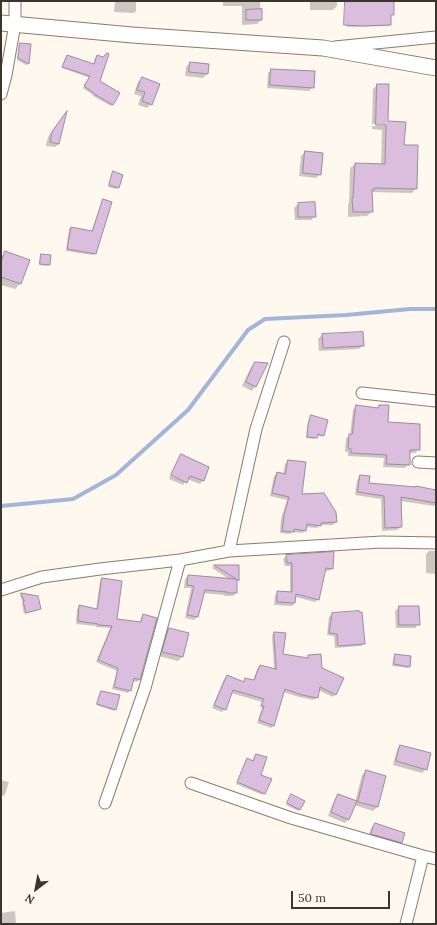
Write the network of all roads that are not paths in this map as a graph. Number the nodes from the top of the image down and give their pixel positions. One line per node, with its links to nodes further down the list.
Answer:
1 (15, 1): 2 (street)
2 (8, 23): 4 (main road); 6 (street)
3 (436, 37): 4 (street)
4 (323, 48): 5 (main road)
5 (436, 68)
6 (1, 94)
7 (284, 342): 13 (street)
8 (362, 394): 9 (street)
9 (436, 401)
10 (418, 462): 11 (street)
11 (436, 463)
12 (436, 543): 13 (street)
13 (229, 551): 14 (street)
14 (180, 560): 15 (street); 17 (street)
15 (1, 590)
16 (191, 783): 18 (street)
17 (105, 803)
18 (423, 856): 19 (street); 20 (street)
19 (436, 859)
20 (406, 924)

